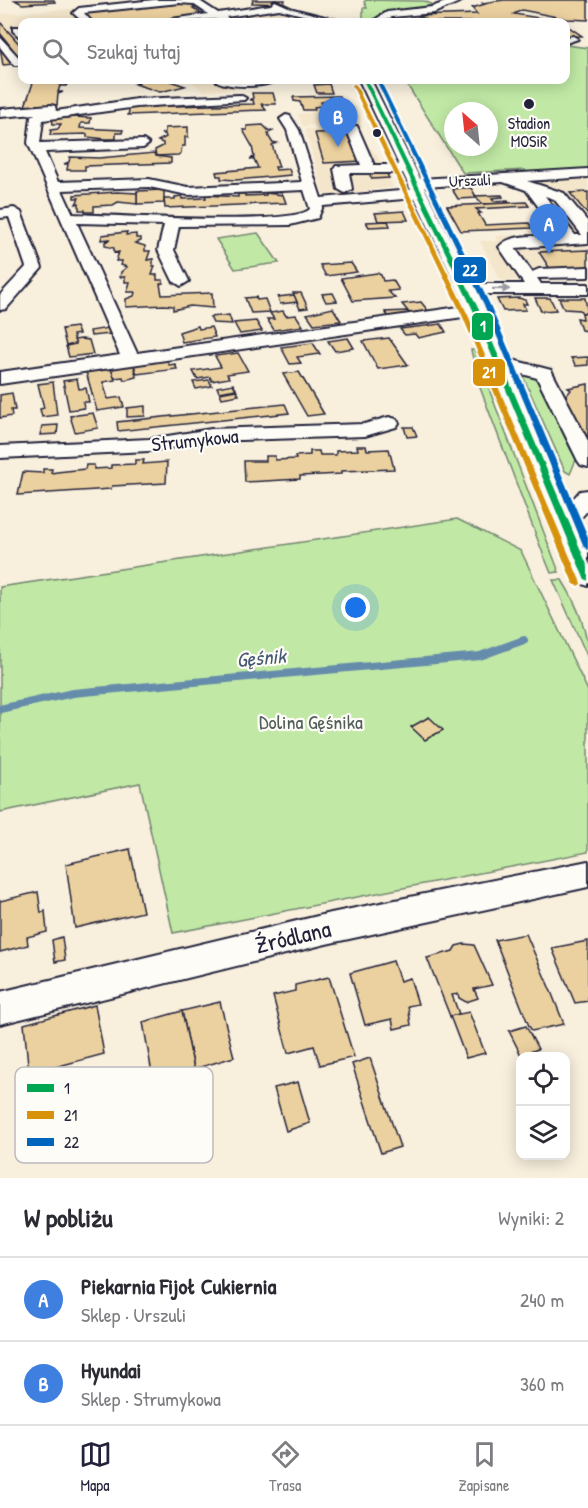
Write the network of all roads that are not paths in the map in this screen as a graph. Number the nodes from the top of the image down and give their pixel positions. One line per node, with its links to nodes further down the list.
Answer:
1 (459, 0): 7 (street)
2 (337, 17): 6 (street)
3 (84, 18): 4 (street)
4 (219, 18)
5 (236, 18): 6 (street)
6 (298, 18)
7 (383, 18)
8 (0, 40): 9 (street)
9 (17, 66)
10 (367, 84): 23 (street)
11 (174, 93): 13 (street)
12 (240, 99): 14 (street)
13 (0, 113)
14 (36, 119): 16 (street); 19 (street)
15 (286, 119): 26 (street)
16 (0, 121)
17 (333, 130): 20 (street)
18 (143, 144): 19 (street)
19 (37, 149): 25 (street)
20 (369, 168): 23 (street); 28 (street)
21 (588, 173): 22 (street)
22 (504, 178): 23 (street, Urszuli); 27 (street, Urszuli)
23 (414, 182): 29 (street); 39 (street)
24 (588, 185): 27 (street)
25 (54, 186): 26 (street); 31 (street)
26 (309, 186): 29 (street)
27 (531, 187): 33 (street, Urszuli); 35 (street)
28 (345, 189)
29 (315, 203): 32 (street)
30 (0, 214): 41 (street)
31 (68, 218): 32 (street); 43 (street)
32 (172, 222): 37 (street)
33 (588, 232)
34 (588, 239): 35 (street)
35 (571, 240): 38 (street)
36 (588, 272): 38 (street)
37 (181, 281)
38 (532, 282): 39 (street, one-way to 38); 40 (street)
39 (466, 289): 42 (street)
40 (588, 289)
41 (0, 305)
42 (476, 310): 43 (street); 45 (street)
43 (131, 359): 46 (street)
44 (0, 362): 46 (street)
45 (498, 362): 49 (street); 51 (street)
46 (9, 377)
47 (389, 423): 48 (street, Strumykowa)
48 (0, 452)
49 (588, 461)
50 (588, 496): 51 (street)
51 (564, 524): 52 (street)
52 (588, 578)
53 (588, 874): 54 (street, Źródlana)
54 (0, 1008)

